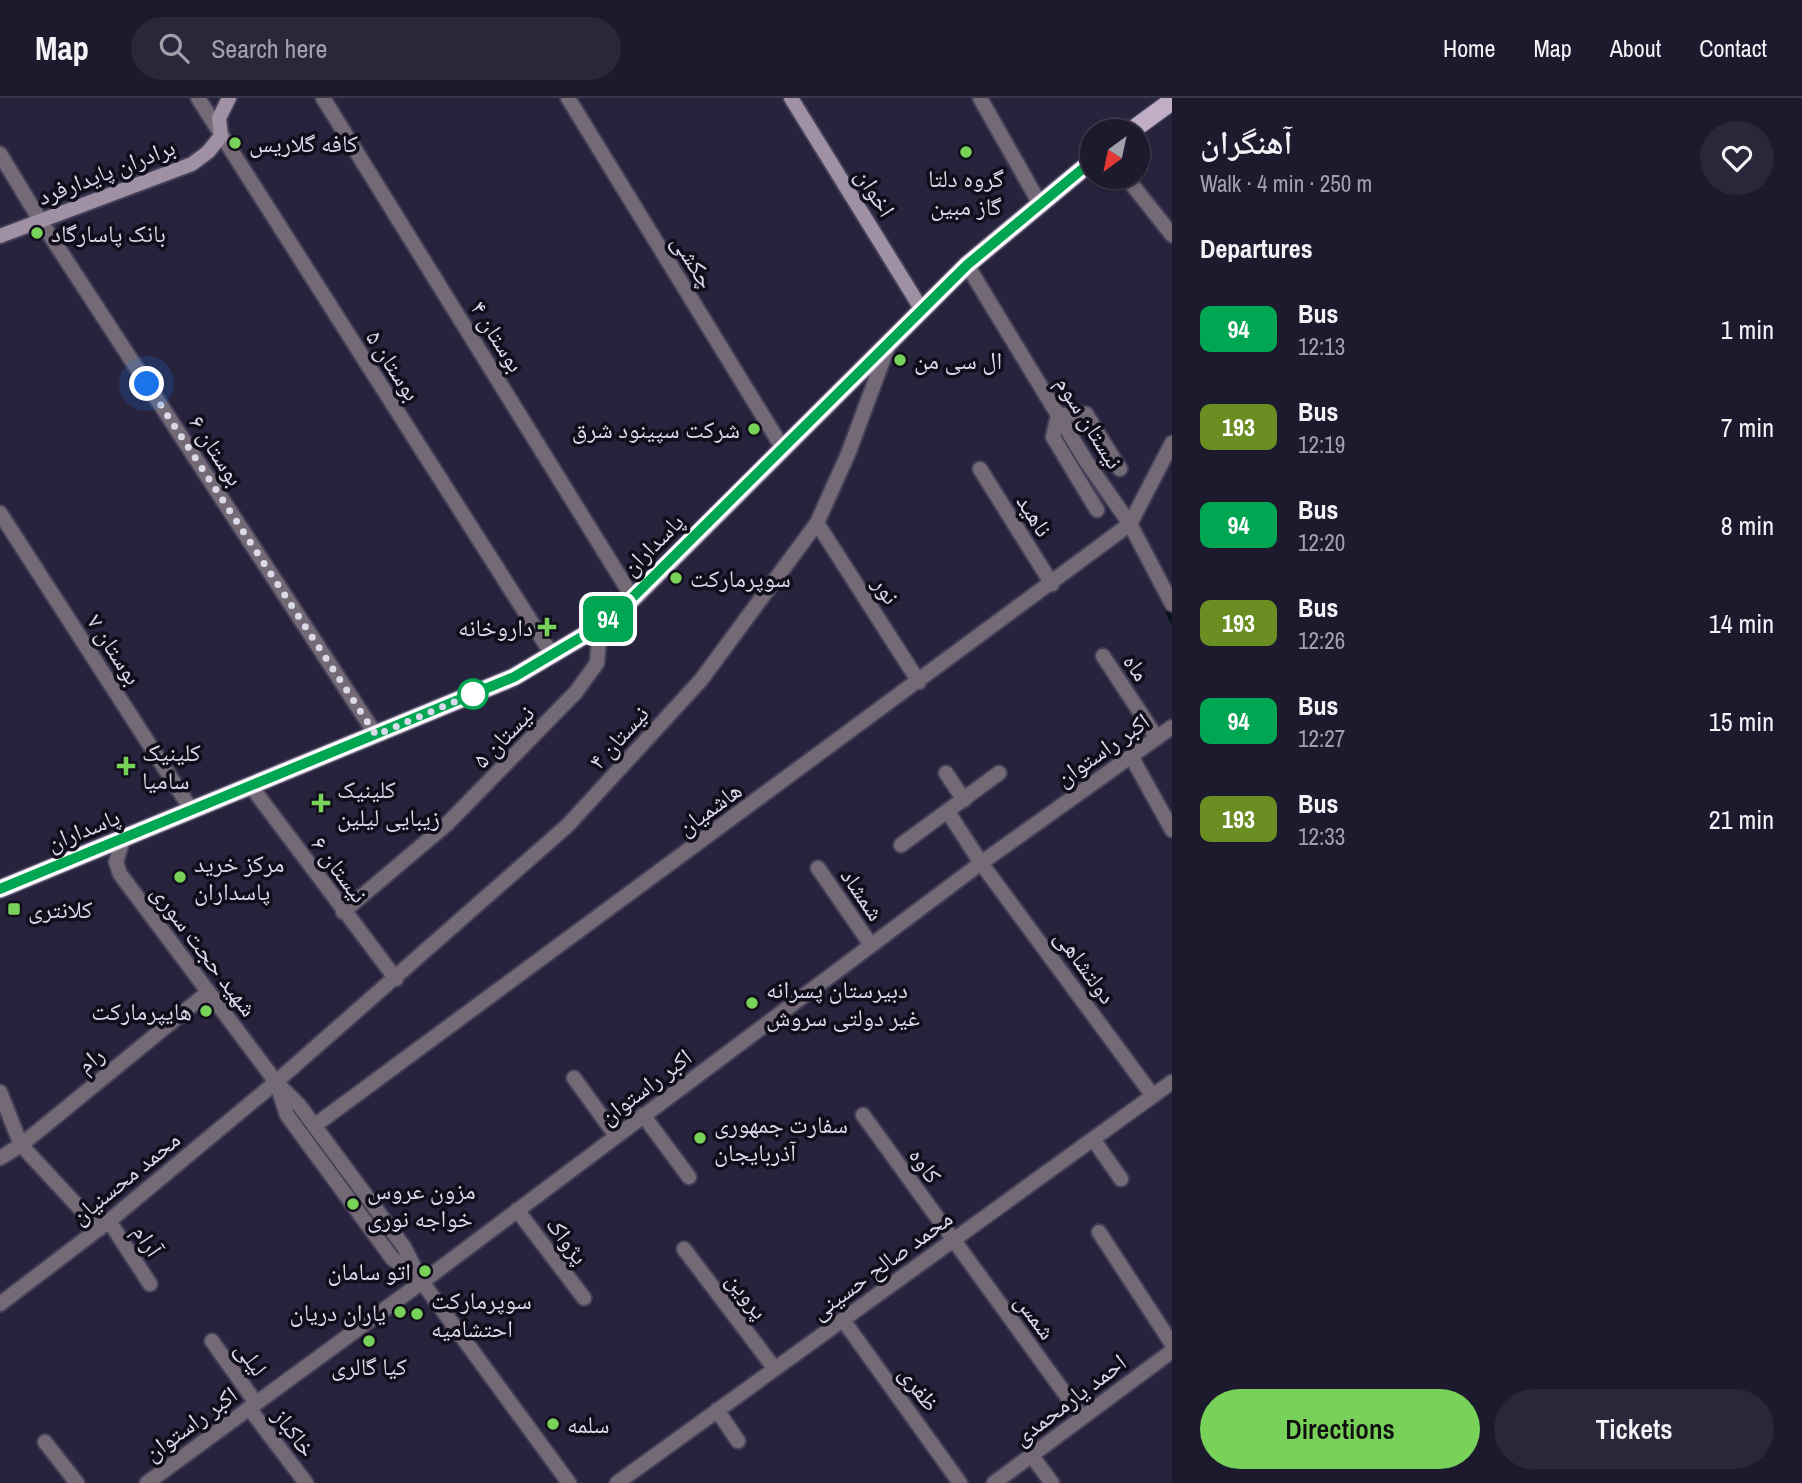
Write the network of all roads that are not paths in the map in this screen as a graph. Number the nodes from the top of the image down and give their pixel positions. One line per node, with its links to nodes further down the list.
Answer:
1 (198, 98): 9 (street, بوستان ۵)
2 (229, 98): 9 (main road)
3 (323, 98): 30 (street, بوستان ۴)
4 (568, 98): 22 (street, چکشی)
5 (791, 98): 18 (main road, اخوان)
6 (979, 98): 13 (street)
7 (1172, 102): 8 (main road)
8 (1148, 119)
9 (221, 136): 14 (main road, برادران پایدارفرد); 33 (street, بوستان ۵)
10 (0, 154): 14 (street, بوستان ۶)
11 (1080, 171): 13 (main road, پاسداران)
12 (1136, 189): 15 (street)
13 (1040, 204): 17 (main road, پاسداران)
14 (40, 220): 16 (main road, برادران پایدارفرد); 37 (street, بوستان ۶)
15 (1172, 235)
16 (0, 236)
17 (967, 265): 18 (main road, پاسداران); 20 (street, نیستان سوم)
18 (922, 310): 19 (main road, پاسداران)
19 (889, 343): 22 (main road, پاسداران); 27 (street, نیستان ۴)
20 (1058, 415): 23 (street); 25 (street); 28 (street, نیستان سوم)
21 (1172, 443): 28 (street)
22 (782, 447): 30 (main road, پاسداران)
23 (1119, 469)
24 (980, 470): 29 (street, ناهید)
25 (1097, 510)
26 (0, 513): 44 (street, بوستان ۷)
27 (817, 523): 35 (street, نور); 54 (street, نیستان ۴)
28 (1130, 524): 29 (street, هاشمیان); 31 (street, نیستان سوم)
29 (1052, 584): 35 (street, هاشمیان)
30 (633, 597): 32 (main road, پاسداران)
31 (1172, 603)
32 (600, 626): 33 (main road, پاسداران); 52 (street, نیستان ۵)
33 (553, 656): 37 (main road, پاسداران)
34 (1103, 656): 38 (street, ماه)
35 (919, 682): 63 (street, هاشمیان)
36 (1172, 727): 38 (street, اکبر راستوان)
37 (376, 735): 42 (main road, پاسداران)
38 (1157, 738): 39 (street, اکبر راستوان)
39 (1131, 756): 46 (street); 49 (street, اکبر راستوان)
40 (946, 773): 43 (street)
41 (999, 773): 43 (street)
42 (250, 785): 44 (main road, پاسداران); 52 (street, نیستان ۶)
43 (964, 800): 45 (street)
44 (191, 809): 47 (main road, پاسداران)
45 (948, 812): 48 (street); 49 (street, دولتشاهی)
46 (1172, 830)
47 (123, 839): 51 (main road, پاسداران); 55 (street, شهید حجت سوری)
48 (901, 845)
49 (981, 863): 53 (street, اکبر راستوان); 60 (street, دولتشاهی)
50 (818, 868): 53 (street, شمشاد)
51 (0, 888)
52 (343, 912): 54 (street, نیستان ۶)
53 (871, 945): 61 (street, اکبر راستوان)
54 (396, 979): 58 (street, نیستان ۴)
55 (207, 993): 58 (street, شهید حجت سوری); 66 (street, رام)
56 (575, 1078): 64 (street)
57 (1172, 1082): 60 (street, محمد صالح حسینی)
58 (276, 1083): 63 (street, شهید حجت سوری); 71 (street, محمد محسنیان); 75 (street, شهید حجت سوری)
59 (0, 1092): 66 (street)
60 (1153, 1096): 65 (street, محمد صالح حسینی)
61 (643, 1115): 64 (street, اکبر راستوان); 68 (street)
62 (863, 1115): 73 (street, کاوه)
63 (314, 1126): 75 (street, شهید حجت سوری)
64 (616, 1136): 70 (street, اکبر راستوان)
65 (1093, 1139): 69 (street); 73 (street, محمد صالح حسینی)
66 (21, 1145): 67 (street, رام); 71 (street, آرام)
67 (0, 1158)
68 (689, 1177)
69 (1121, 1180)
70 (517, 1210): 75 (street, اکبر راستوان); 77 (street, پژواک)
71 (104, 1225): 76 (street, آرام); 78 (street, محمد محسنیان)
72 (1099, 1232): 81 (street)
73 (952, 1241): 79 (street, محمد صالح حسینی); 86 (street, شمس)
74 (684, 1249): 83 (street, پروین)
75 (422, 1282): 84 (street, اکبر راستوان); 93 (street, شهید حجت سوری)
76 (150, 1284)
77 (584, 1298)
78 (0, 1304)
79 (843, 1320): 83 (street, محمد صالح حسینی); 95 (street, ظفری)
80 (212, 1340): 84 (street, لیلی)
81 (1172, 1345)
82 (1172, 1351): 86 (street, احمد یارمحمدی)
83 (775, 1369): 85 (street, محمد صالح حسینی)
84 (252, 1405): 91 (street, اکبر راستوان); 92 (street, خاکباز)
85 (717, 1410): 87 (street); 94 (street, محمد صالح حسینی)
86 (1082, 1417): 89 (street, احمد یارمحمدی)
87 (738, 1441)
88 (45, 1442): 90 (street)
89 (1031, 1455): 96 (street, احمد یارمحمدی); 97 (street)
90 (77, 1483)
91 (147, 1483)
92 (306, 1483)
93 (569, 1483)
94 (617, 1483)
95 (960, 1483)
96 (994, 1483)
97 (1052, 1483)

